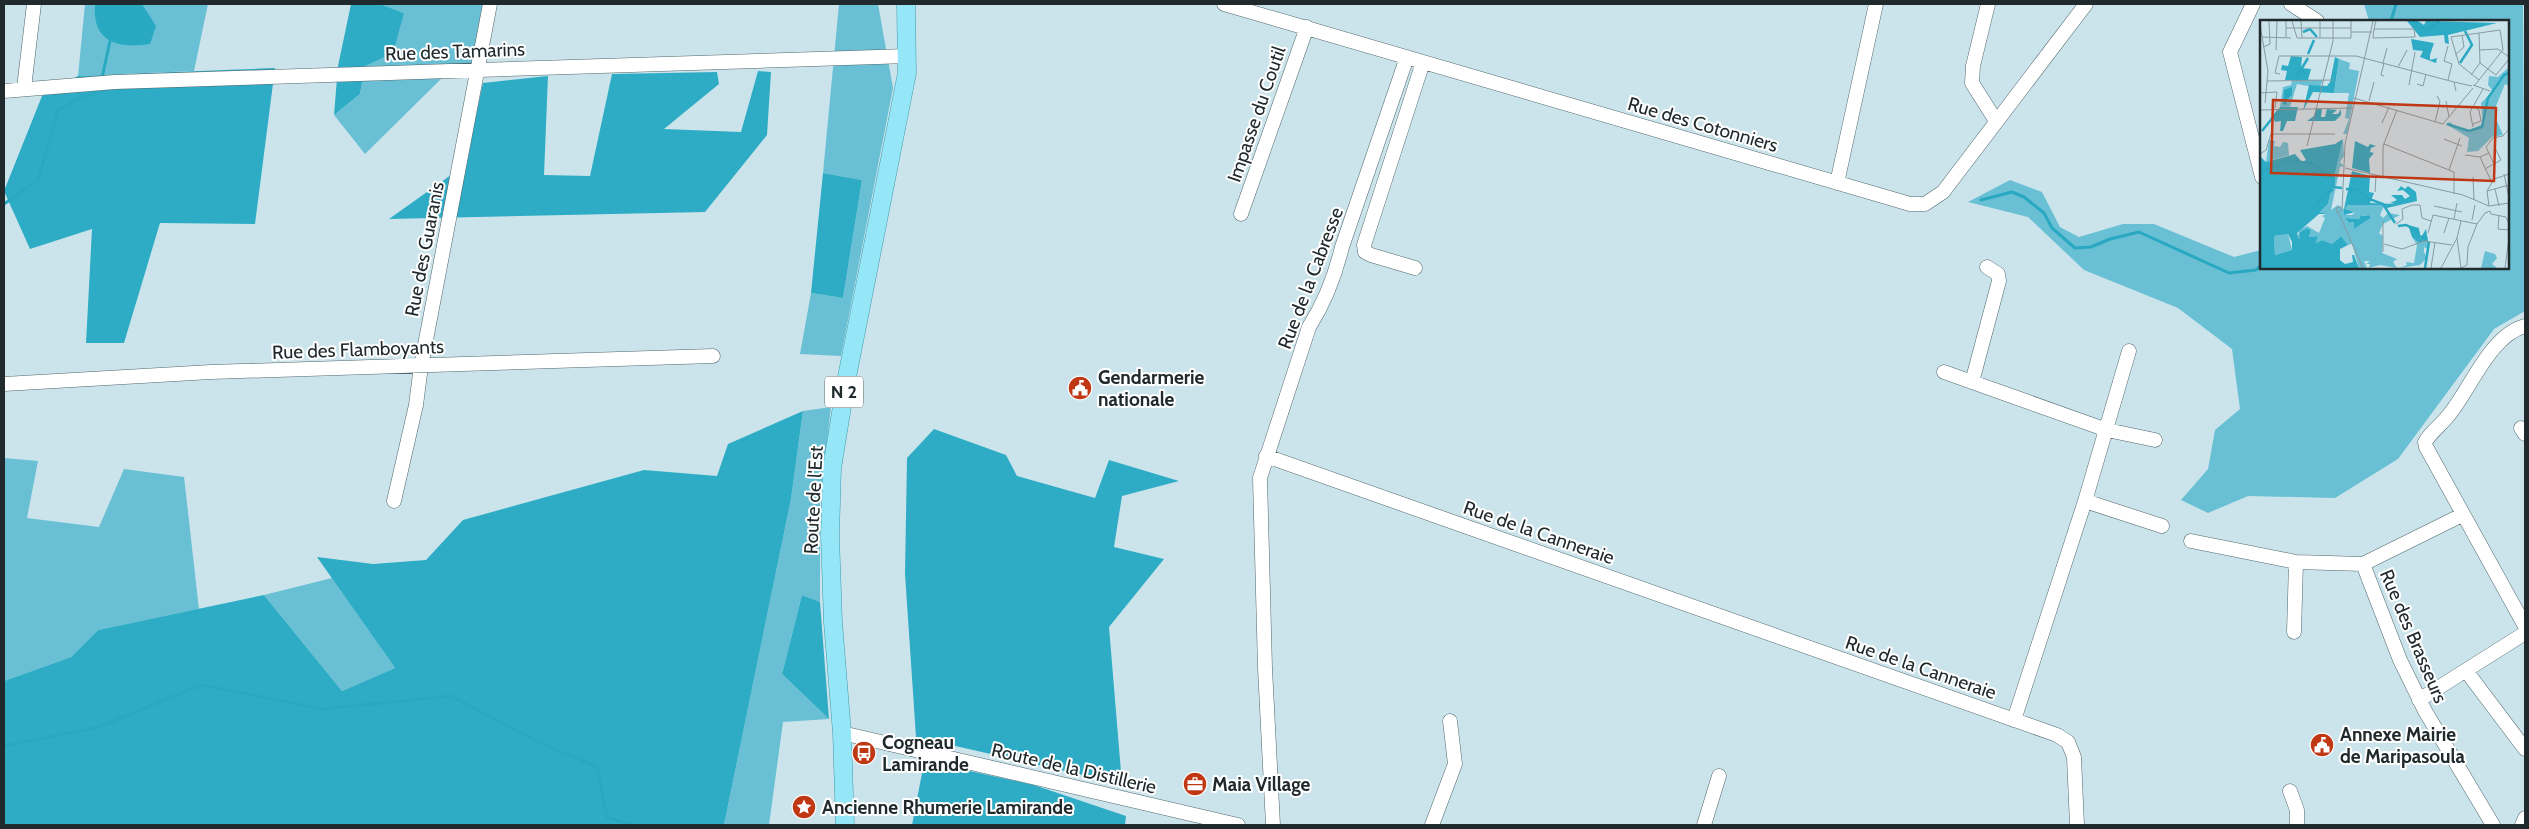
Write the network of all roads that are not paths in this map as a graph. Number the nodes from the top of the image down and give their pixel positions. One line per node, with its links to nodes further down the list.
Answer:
1 (34, 4): 16 (street)
2 (490, 4): 15 (street, Rue des Guaranis)
3 (906, 4): 12 (main road, Route de l'Est / N 2)
4 (1224, 4): 11 (street, Rue des Cotonniers)
5 (1876, 4): 20 (street)
6 (1988, 4): 18 (street)
7 (2086, 4): 18 (street, Rue des Cotonniers)
8 (2253, 4): 19 (street)
9 (2291, 4): 10 (street)
10 (2316, 20)
11 (1306, 27): 13 (street, Rue des Cotonniers); 21 (street, Impasse du Coutil)
12 (908, 56): 15 (street, Rue des Tamarins); 48 (main road, Route de l'Est / N 2)
13 (1407, 57): 14 (street, Rue des Cotonniers); 33 (street, Rue de la Cabresse)
14 (1423, 62): 20 (street, Rue des Cotonniers); 23 (street)
15 (477, 69): 16 (street, Rue des Tamarins); 27 (street, Rue des Guaranis)
16 (24, 88): 17 (street, Rue des Tamarins)
17 (4, 91)
18 (1996, 121): 20 (street, Rue des Cotonniers)
19 (2260, 170)
20 (1837, 183)
21 (1241, 214)
22 (1987, 267): 29 (street)
23 (1415, 268)
24 (2525, 326): 36 (street)
25 (2129, 351): 31 (street)
26 (714, 356): 27 (street, Rue des Flamboyants)
27 (421, 366): 30 (street, Rue des Flamboyants); 34 (street, Rue des Guaranis)
28 (1944, 372): 29 (street)
29 (1972, 382): 31 (street)
30 (4, 384)
31 (2107, 430): 32 (street); 35 (street)
32 (2155, 440)
33 (1266, 456): 46 (street, Rue de la Canneraie); 56 (street)
34 (394, 501)
35 (2085, 502): 37 (street); 46 (street)
36 (2462, 515): 40 (street); 41 (street)
37 (2162, 526)
38 (2191, 541): 39 (street)
39 (2296, 562): 40 (street); 42 (street)
40 (2363, 564): 45 (street, Rue des Brasseurs)
41 (2525, 626)
42 (2294, 632)
43 (2525, 633): 44 (street)
44 (2467, 672): 45 (street); 49 (street)
45 (2419, 700): 61 (street, Rue des Brasseurs)
46 (2014, 720): 59 (street, Rue de la Canneraie)
47 (1450, 721): 57 (street)
48 (842, 734): 53 (street, Route de la Distillerie); 54 (main road, Route de l'Est / N 2)
49 (2525, 749)
50 (1719, 776): 58 (street)
51 (2290, 791): 60 (street)
52 (2525, 818): 62 (street)
53 (1189, 819): 55 (street, Route de la Distillerie)
54 (845, 825)
55 (1238, 825)
56 (1272, 825)
57 (1432, 825)
58 (1704, 825)
59 (2077, 825)
60 (2298, 825)
61 (2493, 825)
62 (2522, 825)

